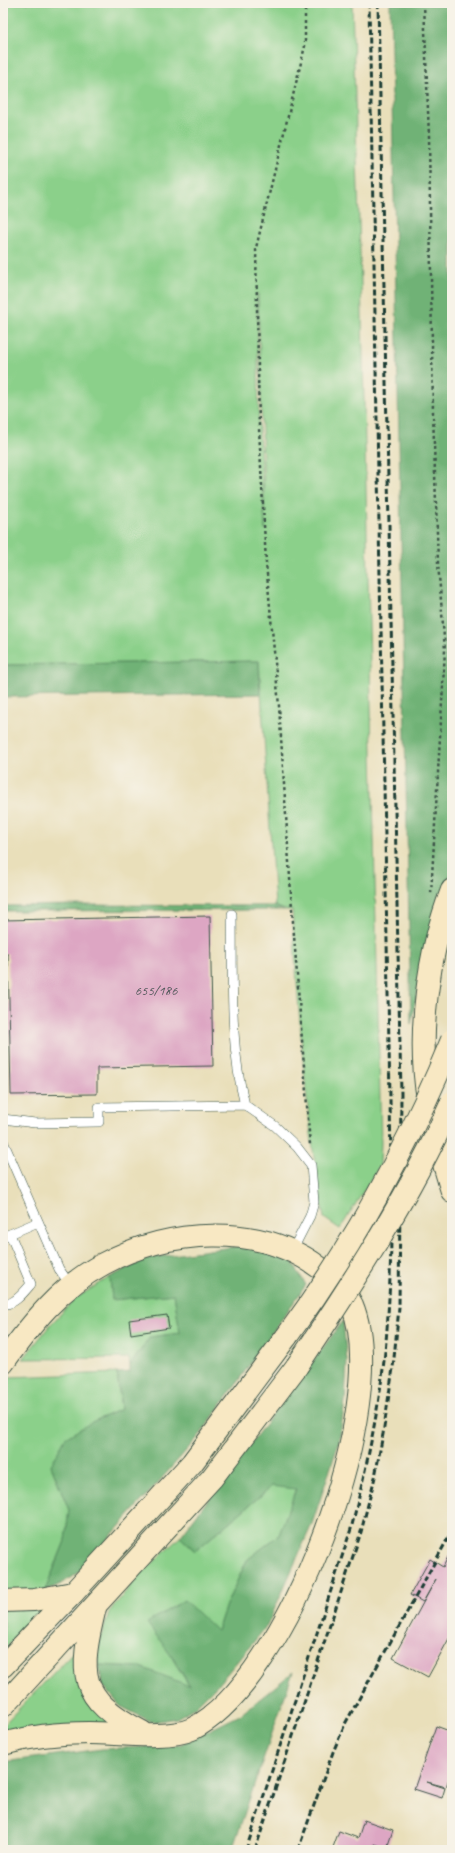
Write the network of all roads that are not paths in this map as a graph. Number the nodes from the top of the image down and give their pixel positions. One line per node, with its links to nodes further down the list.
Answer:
1 (452, 890): 8 (main road)
2 (232, 914): 5 (lane)
3 (452, 1040): 15 (main road, bridge)
4 (452, 1102): 17 (main road, bridge)
5 (245, 1105): 6 (lane); 11 (lane)
6 (3, 1120)
7 (3, 1141): 9 (lane)
8 (452, 1191)
9 (38, 1222): 10 (lane); 12 (lane)
10 (6, 1236): 13 (lane)
11 (292, 1251): 12 (main road); 20 (main road)
12 (71, 1286): 14 (main road)
13 (3, 1304)
14 (3, 1363)
15 (73, 1593): 16 (main road); 18 (main road)
16 (3, 1601)
17 (96, 1606): 19 (main road); 20 (main road)
18 (3, 1666)
19 (3, 1706)
20 (147, 1734): 21 (main road)
21 (3, 1744)

